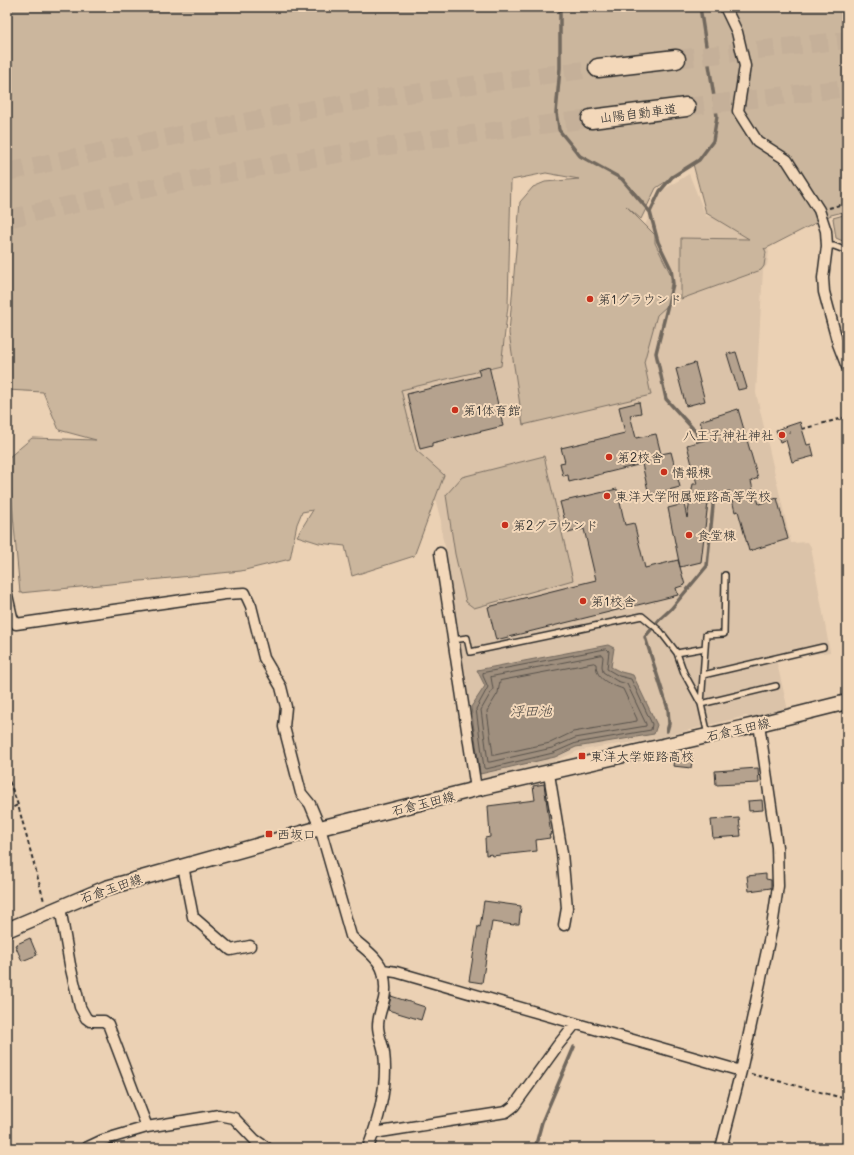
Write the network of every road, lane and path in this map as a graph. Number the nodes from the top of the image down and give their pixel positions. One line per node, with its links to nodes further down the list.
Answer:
1 (725, 7): 7 (street)
2 (676, 59): 3 (highway)
3 (598, 68)
4 (686, 107): 5 (highway, 山陽自動車道)
5 (591, 119)
6 (847, 203): 7 (path)
7 (820, 210): 8 (street)
8 (827, 246): 9 (lane); 10 (street)
9 (847, 251)
10 (847, 366)
11 (847, 417): 12 (path)
12 (802, 429)
13 (440, 553): 16 (street)
14 (725, 575): 18 (lane)
15 (7, 595): 31 (street)
16 (453, 640): 19 (lane); 28 (street)
17 (823, 647): 20 (lane)
18 (705, 648): 19 (lane); 20 (lane)
19 (677, 653): 23 (lane)
20 (703, 675): 23 (lane)
21 (776, 686): 23 (lane)
22 (847, 702): 24 (main road, 石倉玉田線)
23 (701, 704): 25 (lane)
24 (759, 724): 25 (main road, 石倉玉田線); 39 (street)
25 (709, 736): 26 (main road, 石倉玉田線)
26 (549, 774): 28 (main road, 石倉玉田線); 34 (street)
27 (7, 776): 29 (path)
28 (476, 789): 31 (main road, 石倉玉田線)
29 (18, 805): 30 (path); 33 (path)
30 (7, 810)
31 (320, 828): 32 (main road, 石倉玉田線); 37 (street)
32 (183, 866): 33 (main road, 石倉玉田線); 36 (street)
33 (53, 909): 35 (main road, 石倉玉田線); 41 (street)
34 (564, 925)
35 (7, 930)
36 (250, 946)
37 (383, 970): 38 (street); 42 (street)
38 (575, 1024): 39 (street); 42 (street)
39 (741, 1071): 40 (path); 46 (street)
40 (847, 1099)
41 (147, 1127): 43 (street); 44 (street)
42 (374, 1133): 45 (street)
43 (86, 1148)
44 (267, 1148)
45 (368, 1148)
46 (721, 1148)

